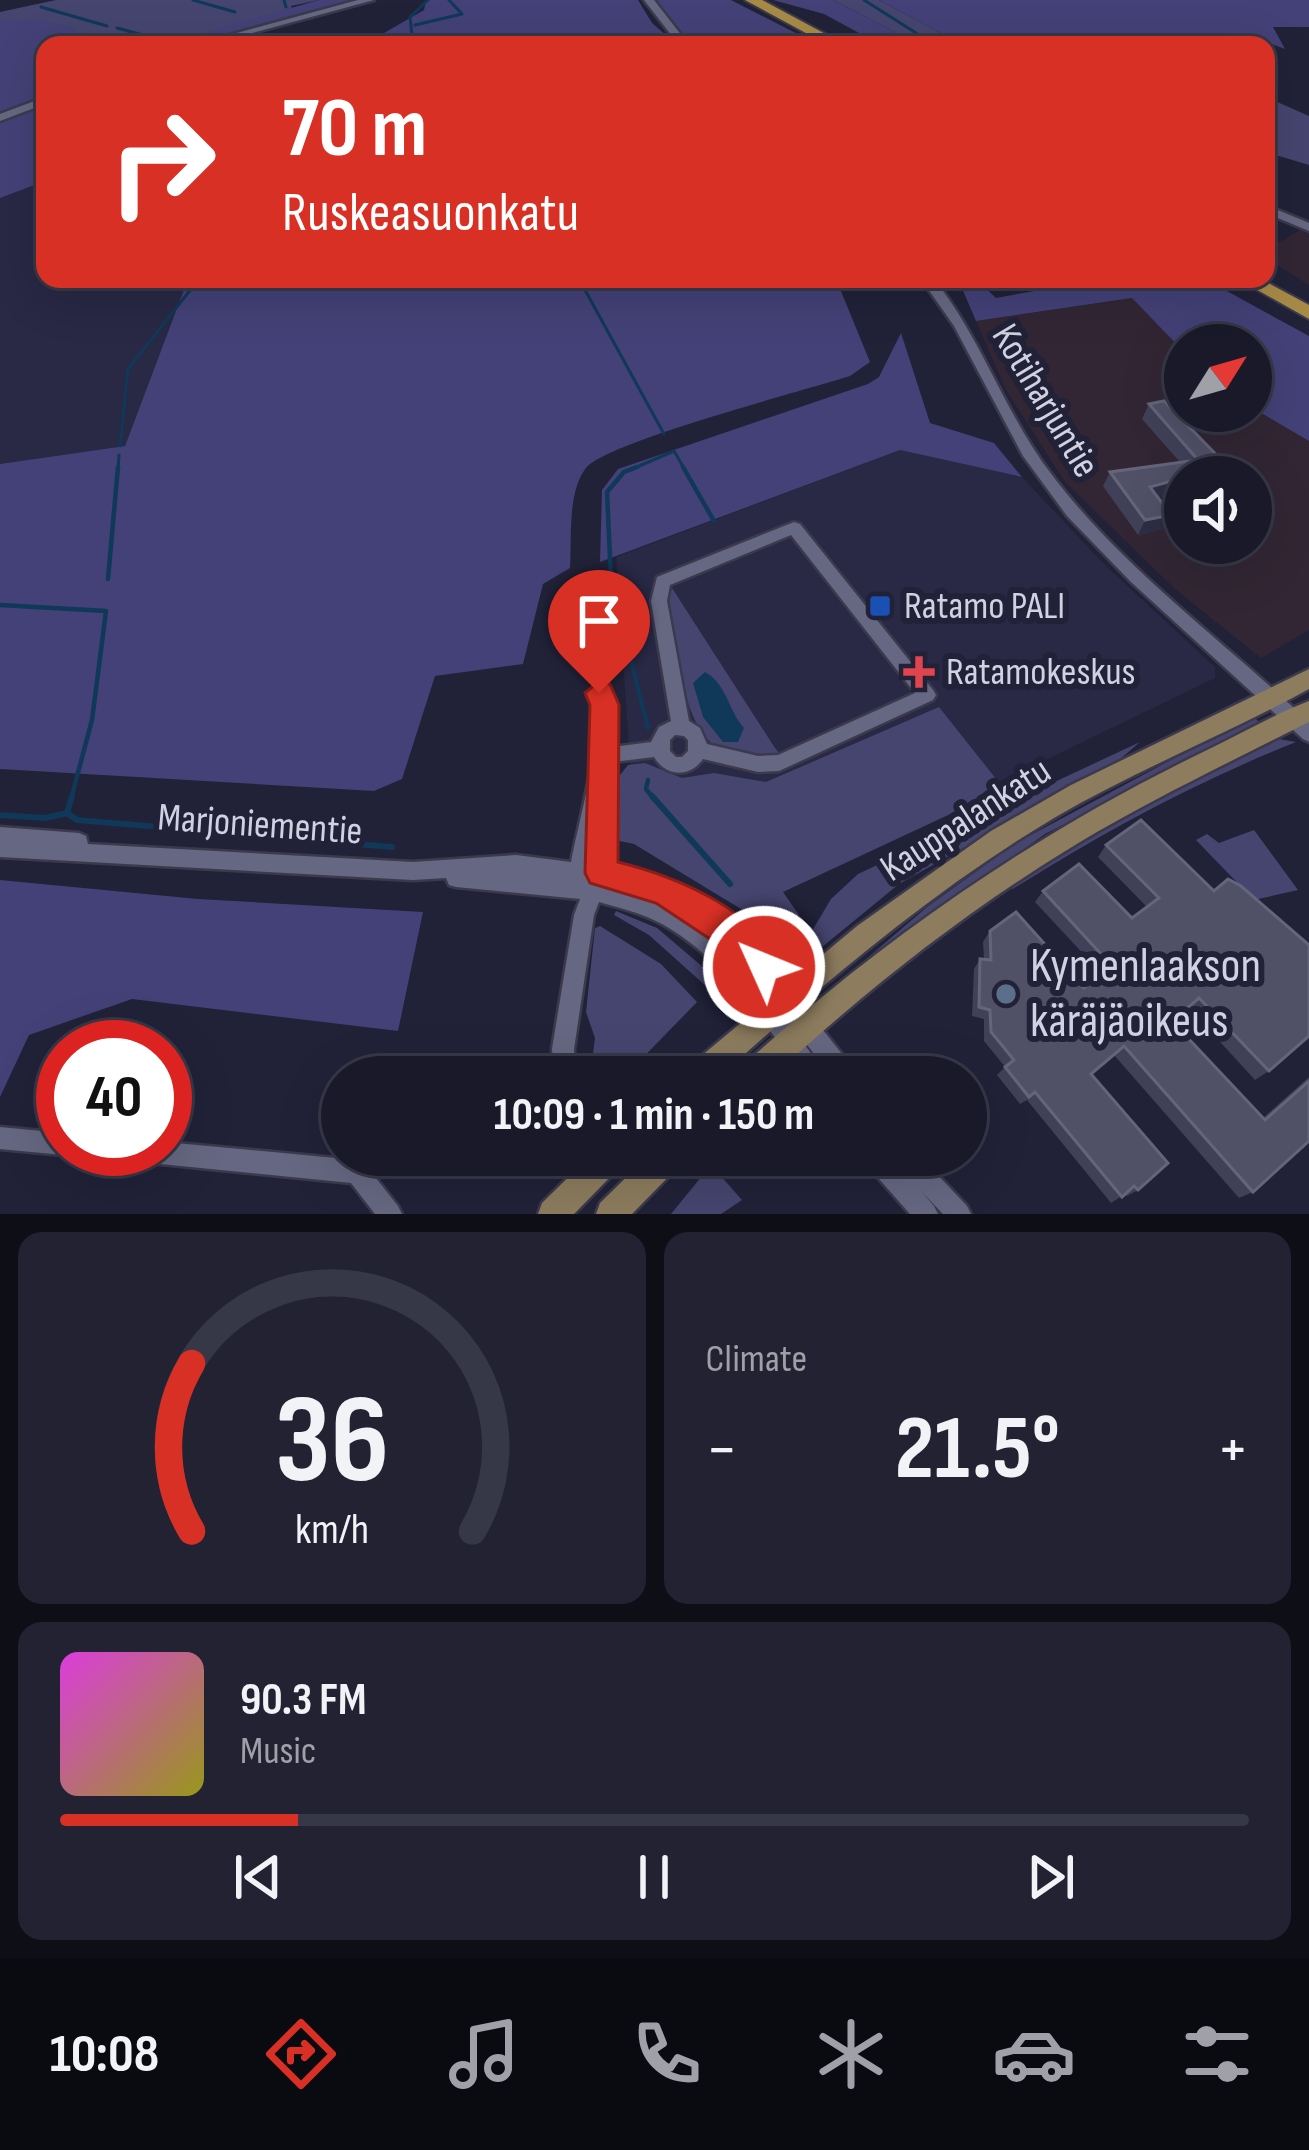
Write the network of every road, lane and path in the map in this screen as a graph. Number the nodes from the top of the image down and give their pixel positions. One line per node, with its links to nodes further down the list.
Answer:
1 (369, 0): 4 (street)
2 (649, 0): 5 (street)
3 (752, 0): 6 (highway)
4 (231, 36)
5 (677, 36)
6 (822, 36)
7 (36, 104): 8 (street)
8 (0, 118)
9 (1275, 213): 10 (street)
10 (1309, 227)
11 (935, 288): 14 (street, Kotiharjuntie)
12 (949, 288): 14 (street)
13 (1263, 288): 15 (highway)
14 (956, 312): 18 (street, Kotiharjuntie)
15 (1309, 313)
16 (1309, 678): 18 (main road, Kauppalankatu)
17 (599, 693): 23 (street)
18 (1274, 696): 19 (street, Kotiharjuntie); 31 (main road, Kauppalankatu)
19 (1304, 721): 32 (main road, Kauppalankatu)
20 (681, 729): 21 (street); 22 (street); 22 (street)
21 (658, 748): 22 (street); 23 (street)
22 (700, 750)
23 (601, 756): 27 (street); 29 (street)
24 (0, 836): 26 (street, Marjoniementie)
25 (0, 848): 26 (street, Marjoniementie)
26 (102, 851): 28 (street, Marjoniementie)
27 (577, 870): 28 (street, Marjoniementie); 29 (street, Marjoniementie); 30 (street)
28 (413, 871): 30 (street, Marjoniementie)
29 (601, 873): 30 (street); 31 (street, Marjoniementie)
30 (584, 901): 31 (street, Marjoniementie); 33 (street)
31 (777, 1007): 32 (street); 34 (main road, Kauppalankatu)
32 (799, 1035): 35 (main road, Kauppalankatu); 36 (street); 37 (street)
33 (564, 1056)
34 (722, 1056)
35 (775, 1056)
36 (808, 1056)
37 (822, 1056)
38 (0, 1138): 39 (street)
39 (36, 1141)
40 (192, 1156): 45 (street)
41 (591, 1176): 46 (main road)
42 (649, 1176): 47 (main road)
43 (892, 1176): 48 (street)
44 (923, 1176): 49 (street)
45 (390, 1214)
46 (553, 1214)
47 (610, 1214)
48 (926, 1214)
49 (959, 1214)

